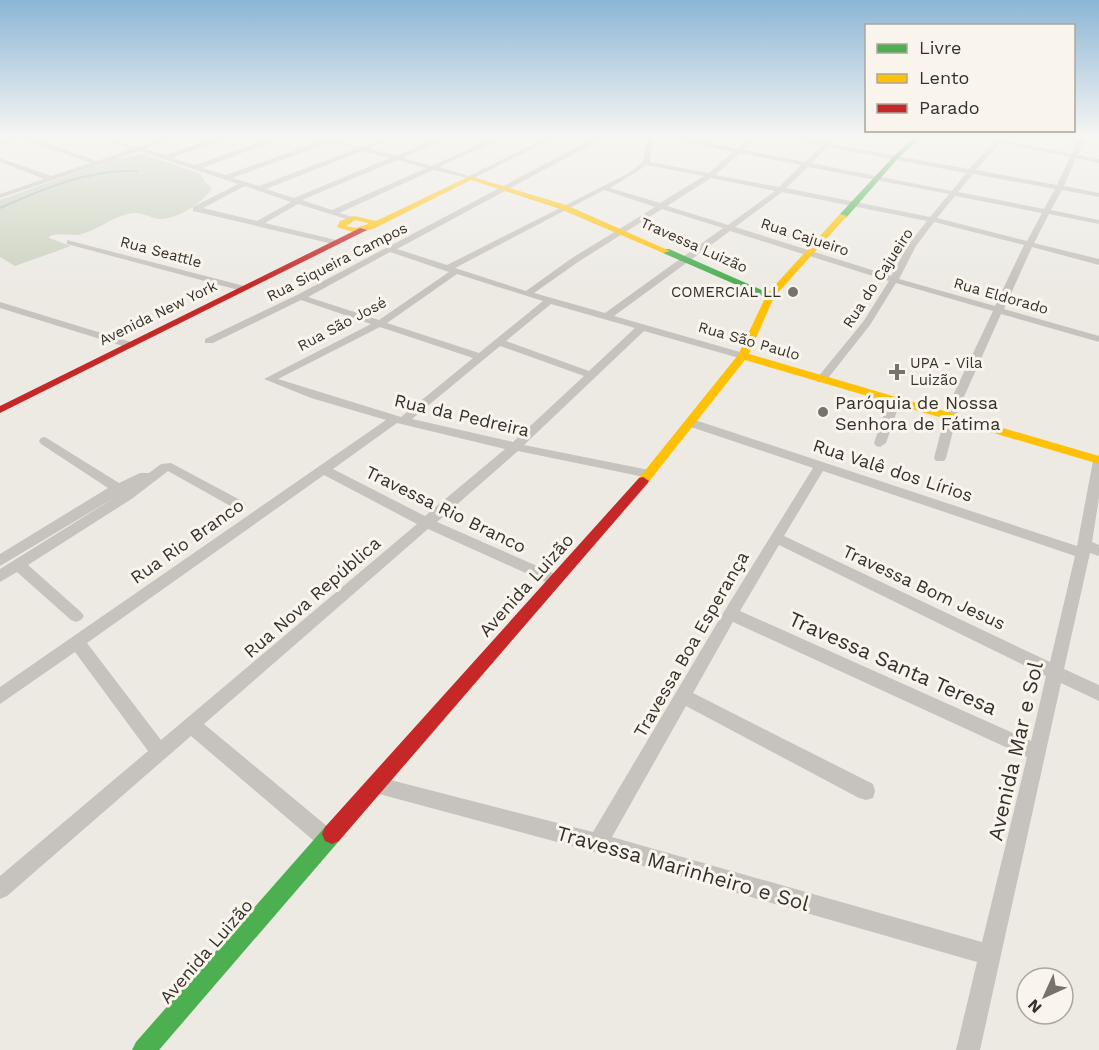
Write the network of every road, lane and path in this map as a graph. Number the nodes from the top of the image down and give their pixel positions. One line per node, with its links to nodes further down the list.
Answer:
1 (29, 185): 24 (street)
2 (242, 185): 35 (street)
3 (247, 185): 21 (street)
4 (269, 185): 21 (street)
5 (333, 185): 26 (street)
6 (394, 185): 31 (street)
7 (456, 185): 36 (street, Avenida New York)
8 (495, 185): 19 (street, Travessa Luizão)
9 (512, 185): 19 (street, Rua Siqueira Campos)
10 (609, 185): 20 (street, Rua São José)
11 (695, 185): 28 (street)
12 (762, 185): 22 (street)
13 (787, 185): 22 (street)
14 (871, 185): 27 (street, Avenida Luizão)
15 (910, 185): 23 (street)
16 (960, 185): 23 (street, Rua do Cajueiro)
17 (1050, 185): 18 (street)
18 (1060, 187): 25 (street); 30 (street)
19 (506, 188): 29 (street, Travessa Luizão); 42 (street, Rua Siqueira Campos)
20 (604, 188): 28 (street, Rua Cajueiro); 29 (street, Rua São José)
21 (259, 189): 26 (street)
22 (783, 189): 27 (street); 37 (street)
23 (953, 194): 30 (street); 32 (street, Rua do Cajueiro)
24 (0, 195)
25 (1099, 195)
26 (296, 201): 31 (street); 35 (street)
27 (855, 203): 32 (street); 43 (street, Avenida Luizão)
28 (662, 206): 37 (street, Rua Cajueiro); 38 (street)
29 (563, 207): 38 (street, Travessa Luizão); 46 (street, Rua São José)
30 (1046, 210): 33 (street); 41 (street)
31 (332, 213): 34 (street)
32 (934, 220): 41 (street); 47 (street, Rua do Cajueiro)
33 (1099, 222)
34 (345, 223): 36 (street); 40 (street)
35 (258, 224): 40 (street)
36 (368, 225): 40 (street, Avenida New York)
37 (729, 226): 43 (street, Rua Cajueiro); 44 (street)
38 (621, 231): 44 (street, Travessa Luizão); 49 (street)
39 (70, 242): 48 (street, Rua Seattle)
40 (332, 244): 48 (street, Avenida New York)
41 (1029, 244): 45 (street); 54 (street)
42 (391, 250): 46 (street, Rua São Paulo); 51 (street, Rua Siqueira Campos)
43 (810, 252): 47 (street, Rua Cajueiro); 50 (street, Avenida Luizão)
44 (686, 260): 50 (street, Travessa Luizão); 55 (street)
45 (1099, 262)
46 (452, 270): 49 (street, Rua São Paulo); 56 (street, Rua São José)
47 (894, 280): 54 (street, Rua Eldorado); 66 (street, Rua do Cajueiro)
48 (245, 289): 61 (street, Avenida New York)
49 (527, 294): 52 (street, Rua São Paulo)
50 (770, 296): 62 (street, Avenida Luizão)
51 (300, 297): 56 (street); 59 (street, Rua Siqueira Campos)
52 (549, 301): 55 (street, Rua São Paulo); 60 (street, Rua Rio Branco)
53 (0, 305): 61 (street)
54 (998, 311): 58 (street, Rua Eldorado); 69 (street)
55 (606, 317): 57 (street, Rua São Paulo)
56 (381, 323): 63 (street); 65 (street, Rua São José)
57 (642, 327): 62 (street, Rua São Paulo); 64 (street, Rua Nova República)
58 (1099, 339)
59 (208, 341)
60 (498, 342): 63 (street, Rua Rio Branco); 64 (street)
61 (130, 345): 68 (street, Avenida New York)
62 (743, 356): 66 (street, Rua São Paulo); 71 (street, Avenida Luizão)
63 (480, 357): 70 (street, Rua Rio Branco)
64 (591, 375): 74 (street, Rua Nova República)
65 (269, 380): 70 (street, Rua da Pedreira)
66 (821, 380): 67 (street, Rua São Paulo)
67 (894, 402): 69 (street, Rua São Paulo); 73 (street)
68 (0, 410)
69 (950, 418): 75 (street); 76 (street, Rua São Paulo)
70 (400, 419): 74 (street, Rua da Pedreira); 78 (street, Rua Rio Branco)
71 (692, 423): 77 (street, Rua Valê dos Lírios); 79 (street, Avenida Luizão)
72 (45, 441): 80 (street)
73 (880, 444)
74 (515, 447): 79 (street, Rua da Pedreira); 82 (street, Rua Nova República)
75 (940, 458)
76 (1099, 461): 84 (street, Avenida Mar e Sol)
77 (820, 466): 83 (street, Travessa Boa Esperança); 84 (street, Rua Valê dos Lírios)
78 (323, 469): 82 (street, Travessa Rio Branco); 90 (street, Rua Rio Branco)
79 (649, 474): 87 (street, Avenida Luizão)
80 (123, 492): 81 (street); 85 (street); 86 (street)
81 (239, 505)
82 (427, 524): 87 (street, Travessa Rio Branco); 95 (street, Rua Nova República)
83 (776, 538): 88 (street, Travessa Boa Esperança); 91 (street, Travessa Bom Jesus)
84 (1089, 550): 91 (street, Avenida Mar e Sol)
85 (18, 565): 86 (street); 89 (street)
86 (1, 571)
87 (555, 580): 98 (street, Avenida Luizão)
88 (730, 614): 94 (street, Travessa Boa Esperança); 97 (street, Travessa Santa Teresa)
89 (76, 616)
90 (76, 642): 93 (street, Rua Rio Branco); 96 (street)
91 (1056, 671): 92 (street, Travessa Bom Jesus); 97 (street, Avenida Mar e Sol)
92 (1099, 693)
93 (0, 696)
94 (682, 696): 99 (street); 101 (street, Travessa Boa Esperança)
95 (192, 725): 96 (street, Rua Nova República); 100 (street)
96 (159, 753): 102 (street, Rua Nova República)
97 (1037, 753): 103 (street, Avenida Mar e Sol)
98 (375, 785): 100 (street, Avenida Luizão); 101 (street, Travessa Marinheiro e Sol)
99 (866, 791)
100 (327, 838): 104 (street, Avenida Luizão)
101 (598, 843): 103 (street, Travessa Marinheiro e Sol)
102 (0, 889)
103 (991, 955): 105 (street, Avenida Mar e Sol)
104 (144, 1050)
105 (968, 1050)

